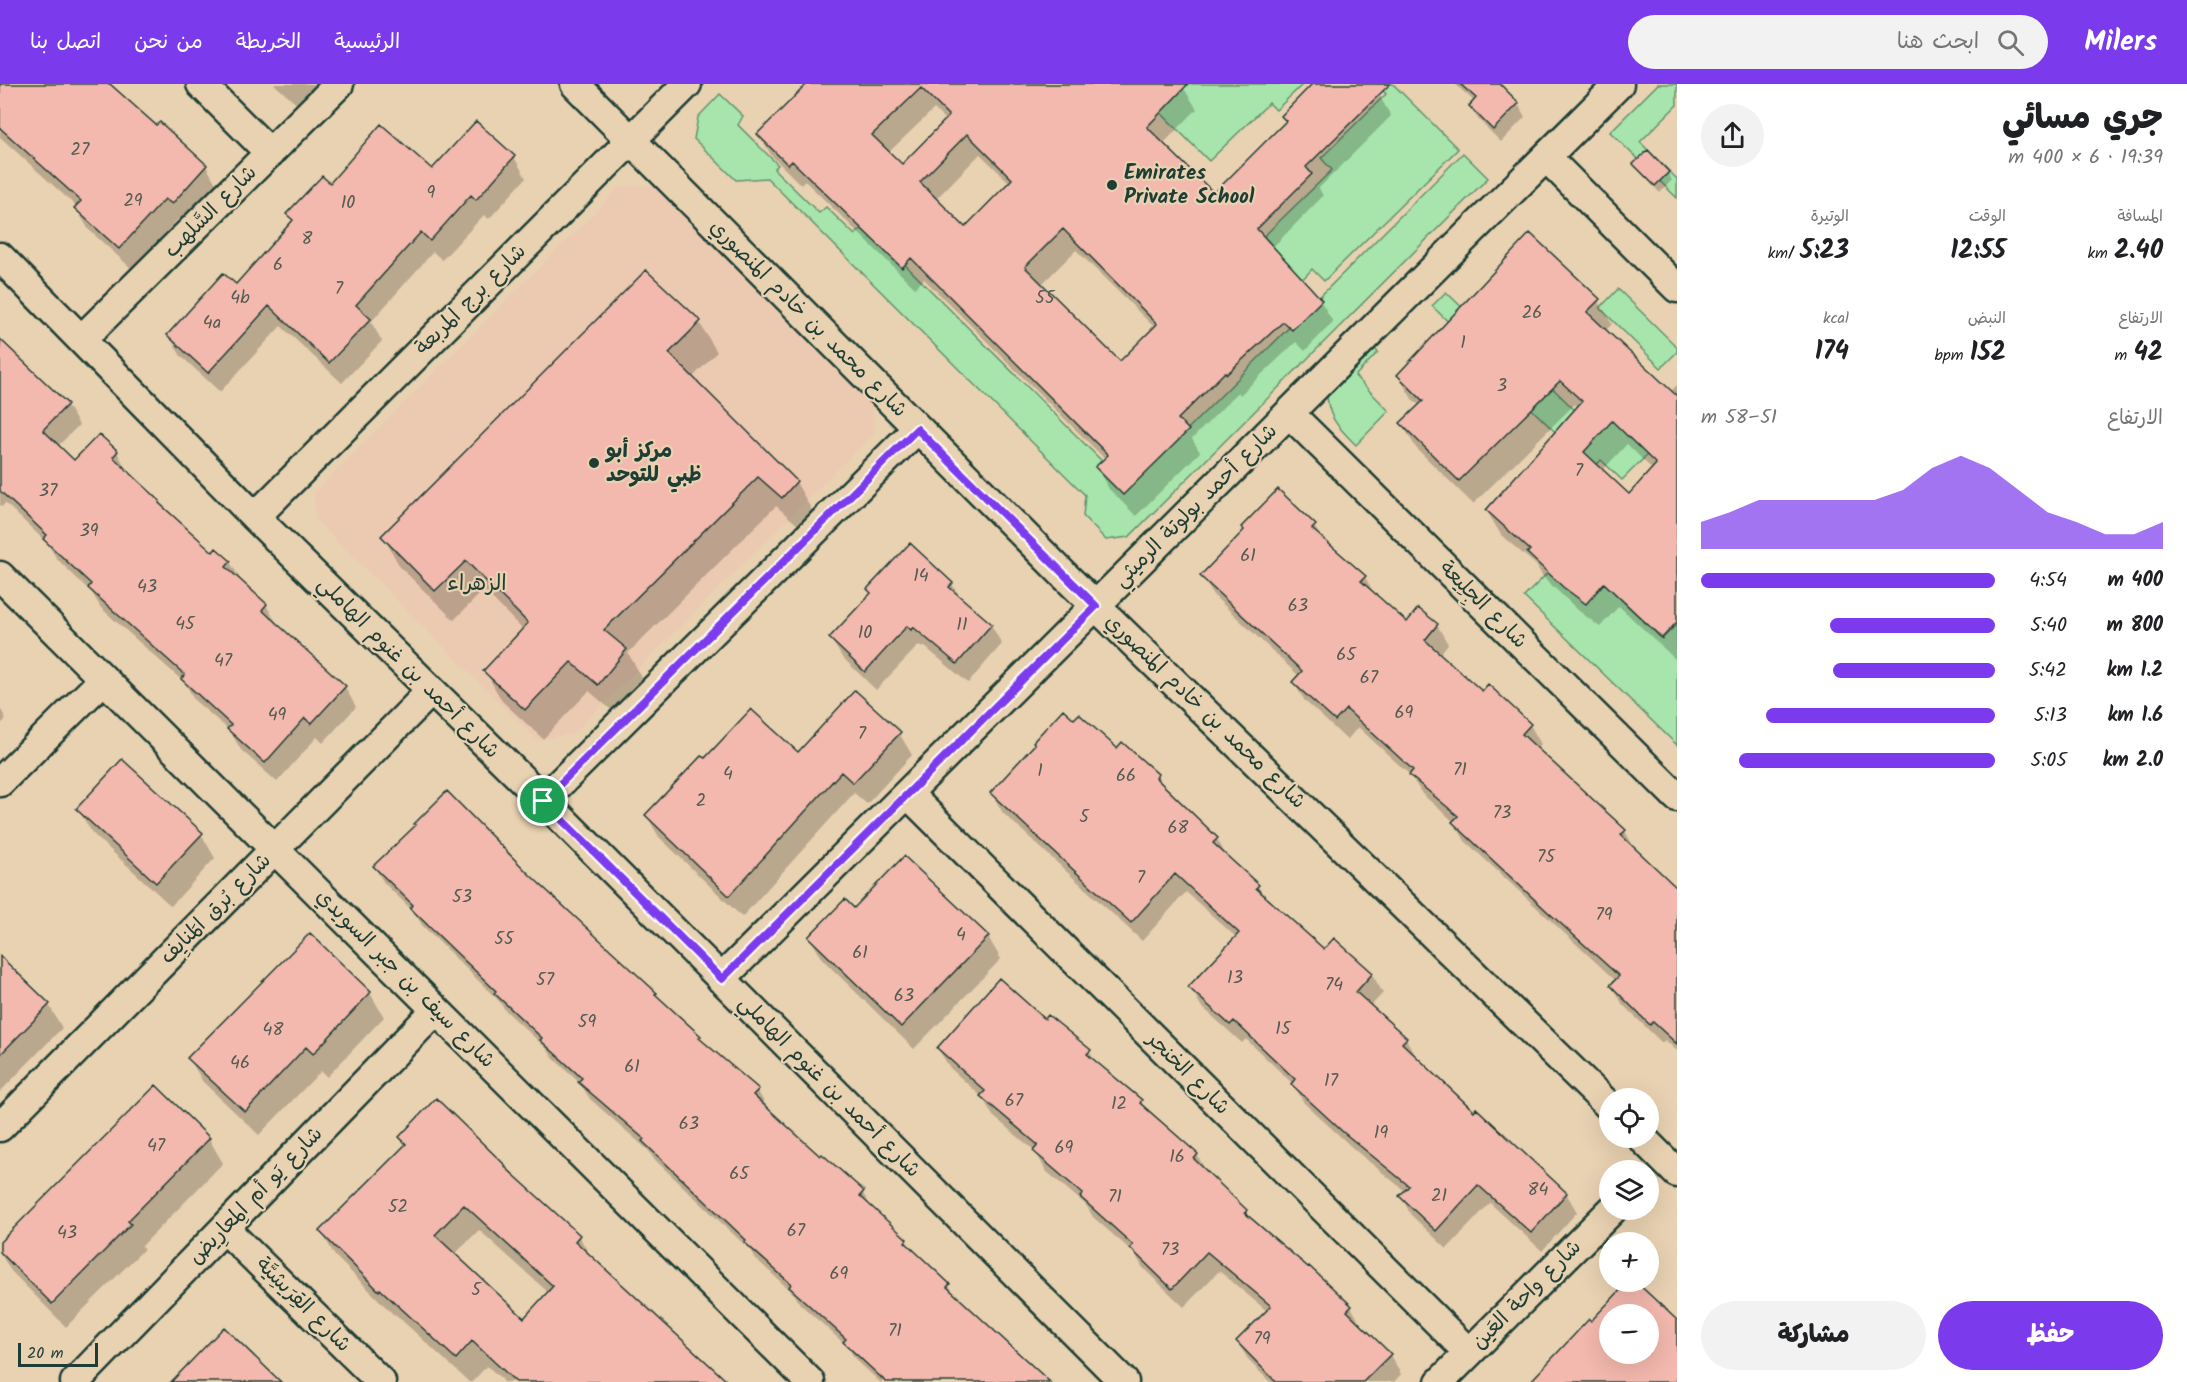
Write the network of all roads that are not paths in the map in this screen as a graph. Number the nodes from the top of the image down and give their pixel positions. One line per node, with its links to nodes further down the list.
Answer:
1 (201, 84): 7 (street)
2 (339, 84): 7 (street, شارع السَّلهب)
3 (575, 84): 6 (street, شارع محمد بن خادم المنصوري)
4 (687, 84): 6 (street, شارع برج المربعة)
5 (1619, 84): 8 (street, شارع أحمد بولوتة الرميثي)
6 (631, 141): 13 (street, شارع محمد بن خادم المنصوري); 14 (street, شارع برج المربعة)
7 (270, 153): 11 (street, شارع السَّلهب)
8 (1546, 157): 10 (street); 12 (street, شارع أحمد بولوتة الرميثي)
9 (0, 257): 11 (street, شارع أحمد بن غنوم الهاملي)
10 (1677, 288)
11 (82, 339): 14 (street, شارع أحمد بن غنوم الهاملي)
12 (1289, 413): 16 (street, شارع أحمد بولوتة الرميثي); 21 (street, شارع الجِلِيعة)
13 (917, 429): 16 (street, شارع محمد بن خادم المنصوري); 22 (street)
14 (255, 517): 18 (street, شارع أحمد بن غنوم الهاملي)
15 (0, 576): 17 (street, شارع سيف بن جبر السويدي)
16 (1096, 606): 20 (street, شارع أحمد بولوتة الرميثي); 26 (street, شارع محمد بن خادم المنصوري)
17 (103, 680): 19 (street); 23 (street, شارع سيف بن جبر السويدي)
18 (431, 691): 22 (street, شارع أحمد بن غنوم الهاملي); 23 (street, شارع بُرق المَنايِف)
19 (0, 782)
20 (908, 794): 24 (street, شارع أحمد بولوتة الرميثي); 32 (street, شارع الخنجر)
21 (1677, 797)
22 (543, 801): 24 (street, شارع أحمد بن غنوم الهاملي)
23 (274, 850): 25 (street, شارع سيف بن جبر السويدي); 27 (street, شارع بُرق المَنايِف)
24 (722, 979): 36 (street, شارع أحمد بن غنوم الهاملي)
25 (436, 1010): 31 (street, شارع يَو أم المِعارِيض); 35 (street, شارع سيف بن جبر السويدي)
26 (1599, 1096)
27 (0, 1127)
28 (1649, 1148): 29 (street)
29 (1663, 1168)
30 (1602, 1220): 32 (street, شارع واحة العَين)
31 (225, 1229): 33 (street, شارع يَو أم المِعارِيض); 34 (street, شارع القِرَيشِيَّة)
32 (1469, 1353): 37 (street, شارع واحة العَين)
33 (75, 1382)
34 (381, 1382)
35 (810, 1382)
36 (1124, 1382)
37 (1440, 1382)

